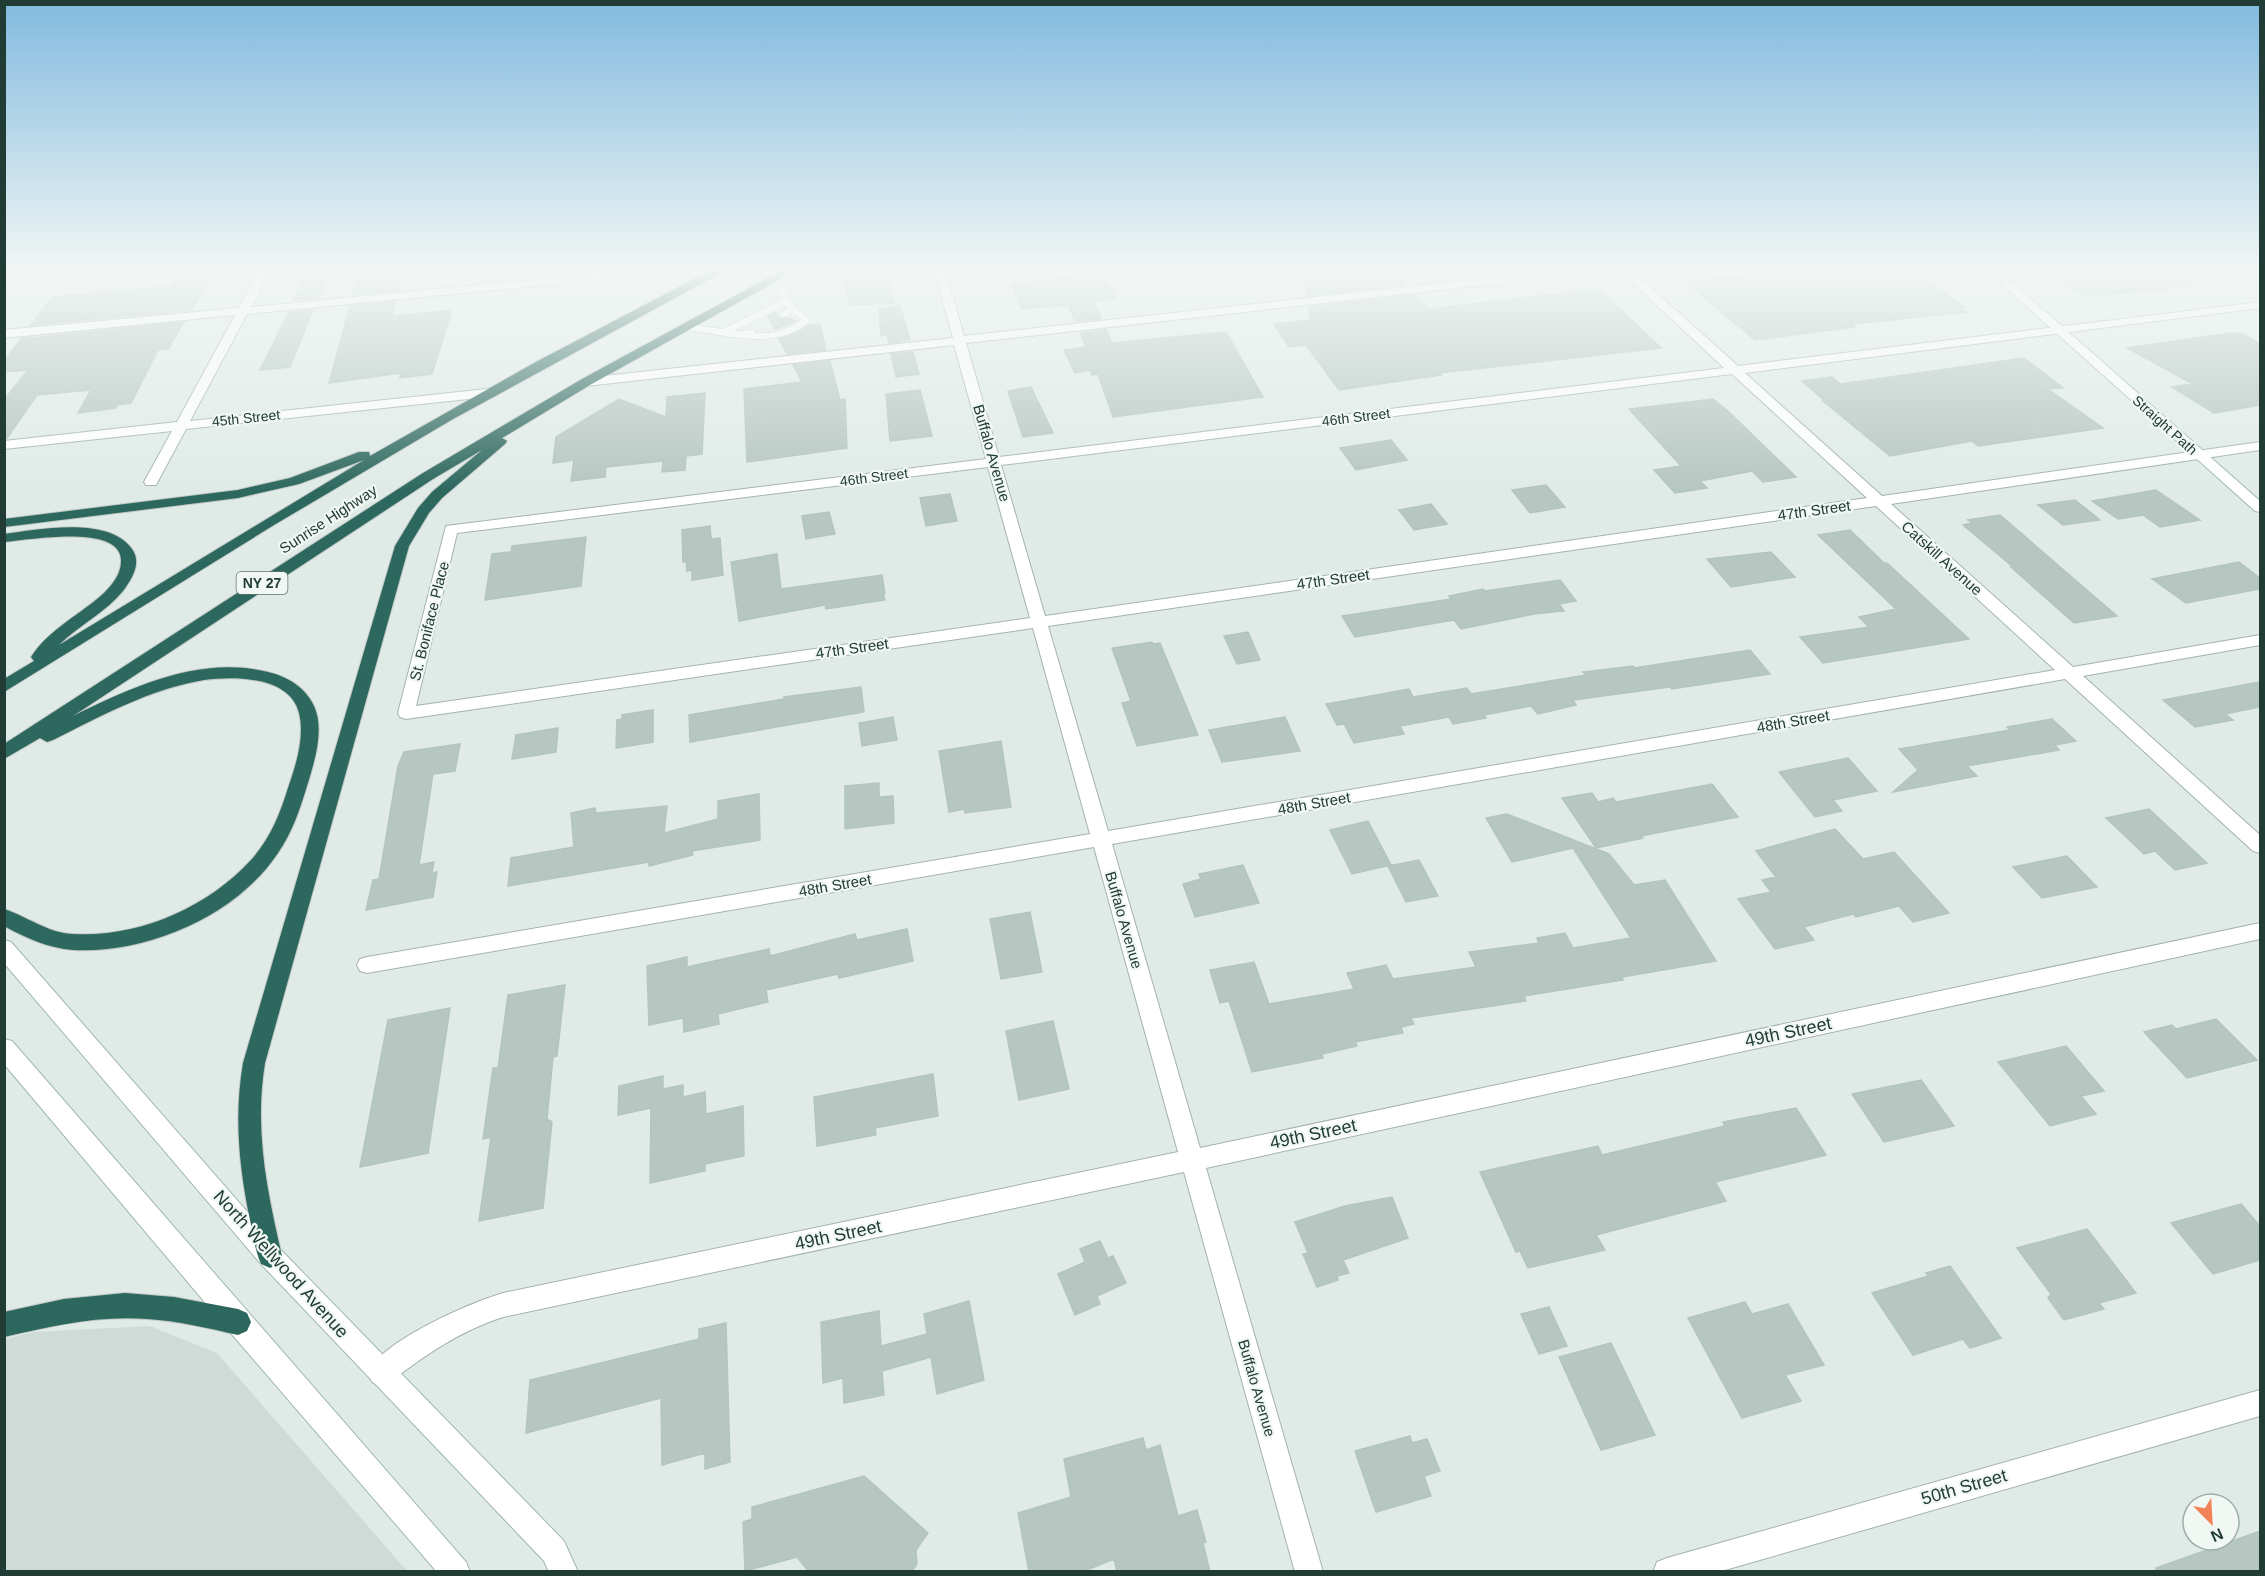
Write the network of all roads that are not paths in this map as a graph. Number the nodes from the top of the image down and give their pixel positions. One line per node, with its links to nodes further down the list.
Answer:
1 (226, 343): 13 (street)
2 (581, 343): 11 (highway)
3 (658, 343): 10 (highway, NY 27)
4 (937, 343): 10 (street)
5 (961, 343): 18 (street, Buffalo Avenue)
6 (1704, 343): 9 (street, Catskill Avenue)
7 (1957, 343): 9 (street, 46th Street)
8 (2073, 343): 17 (street, Straight Path)
9 (1734, 370): 18 (street, 46th Street); 20 (street, Catskill Avenue)
10 (586, 382): 12 (highway, NY 27)
11 (487, 393): 13 (street, 45th Street); 14 (highway)
12 (523, 419): 31 (highway, Sunrise Highway / NY 27); 40 (highway)
13 (182, 425): 15 (street, 45th Street); 19 (street)
14 (415, 434): 22 (highway); 28 (highway, Sunrise Highway)
15 (4, 445)
16 (2260, 446): 17 (street, 47th Street)
17 (2199, 455): 20 (street, 47th Street); 21 (street, Straight Path)
18 (994, 462): 23 (street, 46th Street); 25 (street, Buffalo Avenue)
19 (151, 482)
20 (1879, 501): 25 (street, 47th Street); 27 (street, Catskill Avenue)
21 (2260, 508)
22 (4, 523)
23 (451, 529): 30 (street, St. Boniface Place)
24 (4, 538): 28 (highway)
25 (1039, 621): 30 (street, 47th Street); 32 (street, Buffalo Avenue)
26 (2260, 640): 27 (street, 48th Street)
27 (2069, 673): 32 (street, 48th Street); 33 (street, Catskill Avenue)
28 (19, 678): 29 (highway, Sunrise Highway)
29 (4, 687)
30 (406, 712)
31 (4, 754): 34 (highway)
32 (1101, 839): 37 (street, 48th Street); 39 (street, Buffalo Avenue)
33 (2260, 846)
34 (4, 917)
35 (2260, 931): 39 (street, 49th Street)
36 (4, 948): 40 (street, North Wellwood Avenue)
37 (367, 965)
38 (4, 1047): 41 (street)
39 (1192, 1160): 43 (street, 49th Street); 47 (street, Buffalo Avenue)
40 (270, 1256): 43 (street, North Wellwood Avenue)
41 (238, 1322): 42 (highway); 45 (street)
42 (4, 1325)
43 (381, 1373): 46 (street, North Wellwood Avenue)
44 (2260, 1403): 48 (street, 50th Street)
45 (456, 1572)
46 (564, 1572)
47 (1309, 1572)
48 (1667, 1572)

